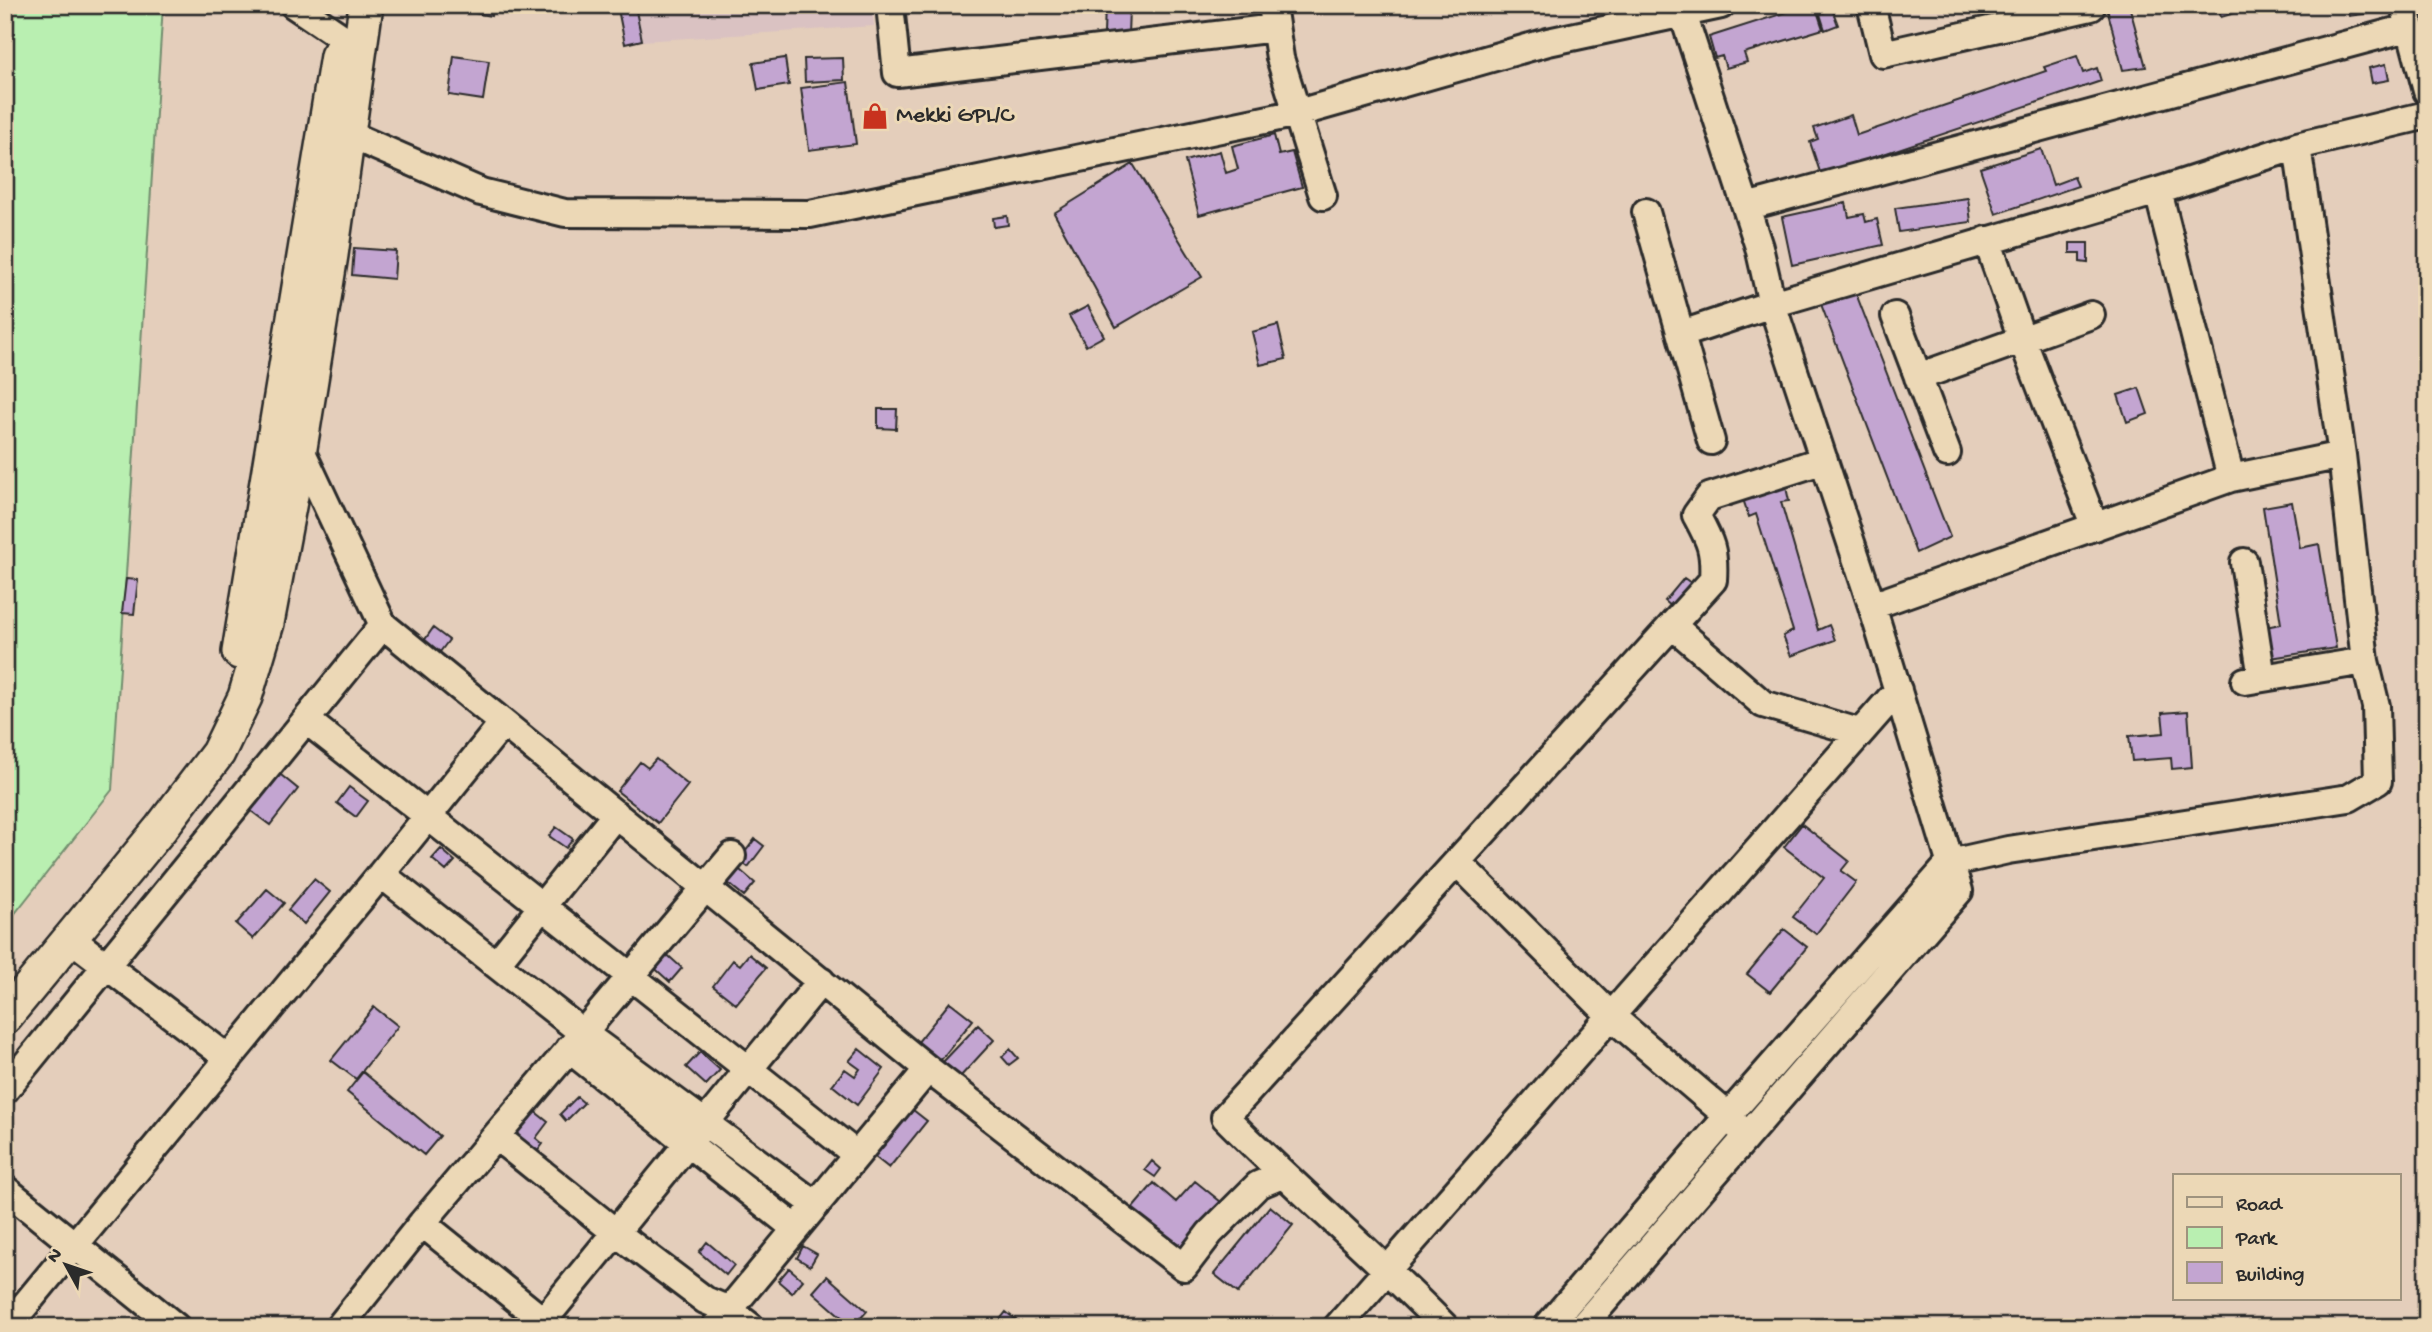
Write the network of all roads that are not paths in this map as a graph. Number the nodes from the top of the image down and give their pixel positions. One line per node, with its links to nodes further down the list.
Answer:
1 (294, 5): 10 (street)
2 (366, 5): 14 (main road)
3 (890, 5): 9 (street)
4 (1721, 5): 7 (street)
5 (1871, 5): 6 (street)
6 (2090, 5)
7 (1681, 9): 12 (street); 18 (street)
8 (2407, 16): 11 (street); 18 (street)
9 (1274, 17): 12 (street)
10 (342, 21): 14 (main road)
11 (2427, 90)
12 (1298, 113): 14 (street); 17 (street)
13 (2427, 115): 15 (street)
14 (336, 132): 28 (main road); 56 (main road)
15 (2297, 146): 16 (street); 30 (street)
16 (2158, 191): 20 (street); 32 (street)
17 (1323, 196)
18 (1746, 207): 21 (street)
19 (1646, 212): 24 (street)
20 (1987, 240): 21 (street); 25 (street)
21 (1772, 304): 24 (street); 31 (street)
22 (2091, 315): 25 (street)
23 (1895, 316): 26 (street)
24 (1682, 334): 27 (street)
25 (2022, 340): 26 (street); 33 (street)
26 (1919, 377): 29 (street)
27 (1711, 441)
28 (300, 448): 36 (street); 51 (main road)
29 (1947, 453)
30 (2342, 455): 32 (street); 38 (street)
31 (1824, 460): 35 (street); 37 (street)
32 (2231, 478): 33 (street)
33 (2095, 527): 35 (street)
34 (2244, 562): 38 (street)
35 (1872, 606): 39 (street)
36 (383, 625): 40 (street); 41 (street)
37 (1672, 625): 42 (street); 46 (street)
38 (2365, 661): 47 (street)
39 (1898, 690): 42 (street); 47 (street)
40 (306, 720): 44 (street); 53 (street)
41 (503, 723): 43 (street); 44 (street)
42 (1859, 732): 57 (street)
43 (616, 814): 49 (street); 50 (street)
44 (429, 816): 48 (street); 50 (street)
45 (732, 856): 49 (street)
46 (1457, 862): 57 (street); 70 (street)
47 (1950, 863): 64 (street); 66 (street)
48 (381, 874): 52 (street); 60 (street)
49 (705, 887): 54 (street); 55 (street)
50 (543, 906): 52 (street); 54 (street)
51 (70, 938): 53 (street); 58 (main road)
52 (496, 964): 59 (street)
53 (106, 965): 60 (street); 63 (street)
54 (631, 976): 59 (street); 61 (street)
55 (821, 981): 61 (street); 62 (street)
56 (5, 997)
57 (1611, 1016): 64 (street); 77 (street)
58 (5, 1017)
59 (576, 1041): 65 (street); 67 (street); 68 (street)
60 (229, 1059): 76 (street)
61 (749, 1069): 65 (street); 69 (street)
62 (928, 1069): 69 (street); 70 (street)
63 (5, 1090)
64 (1728, 1116): 66 (street); 86 (street)
65 (705, 1123): 68 (street); 72 (street)
66 (1745, 1136): 87 (street)
67 (497, 1137): 73 (street); 75 (street)
68 (688, 1143): 74 (street); 75 (street)
69 (857, 1155): 72 (street)
70 (1282, 1175): 77 (street)
71 (5, 1189): 76 (street)
72 (816, 1205): 74 (street)
73 (422, 1223): 79 (street); 82 (street)
74 (796, 1229): 78 (street)
75 (615, 1232): 78 (street); 79 (street)
76 (75, 1245): 80 (street); 81 (street)
77 (1388, 1269): 84 (street); 85 (street)
78 (722, 1318): 83 (street)
79 (544, 1324)
80 (7, 1327)
81 (176, 1327)
82 (339, 1327)
83 (751, 1327)
84 (1337, 1327)
85 (1445, 1327)
86 (1547, 1327)
87 (1581, 1327)

